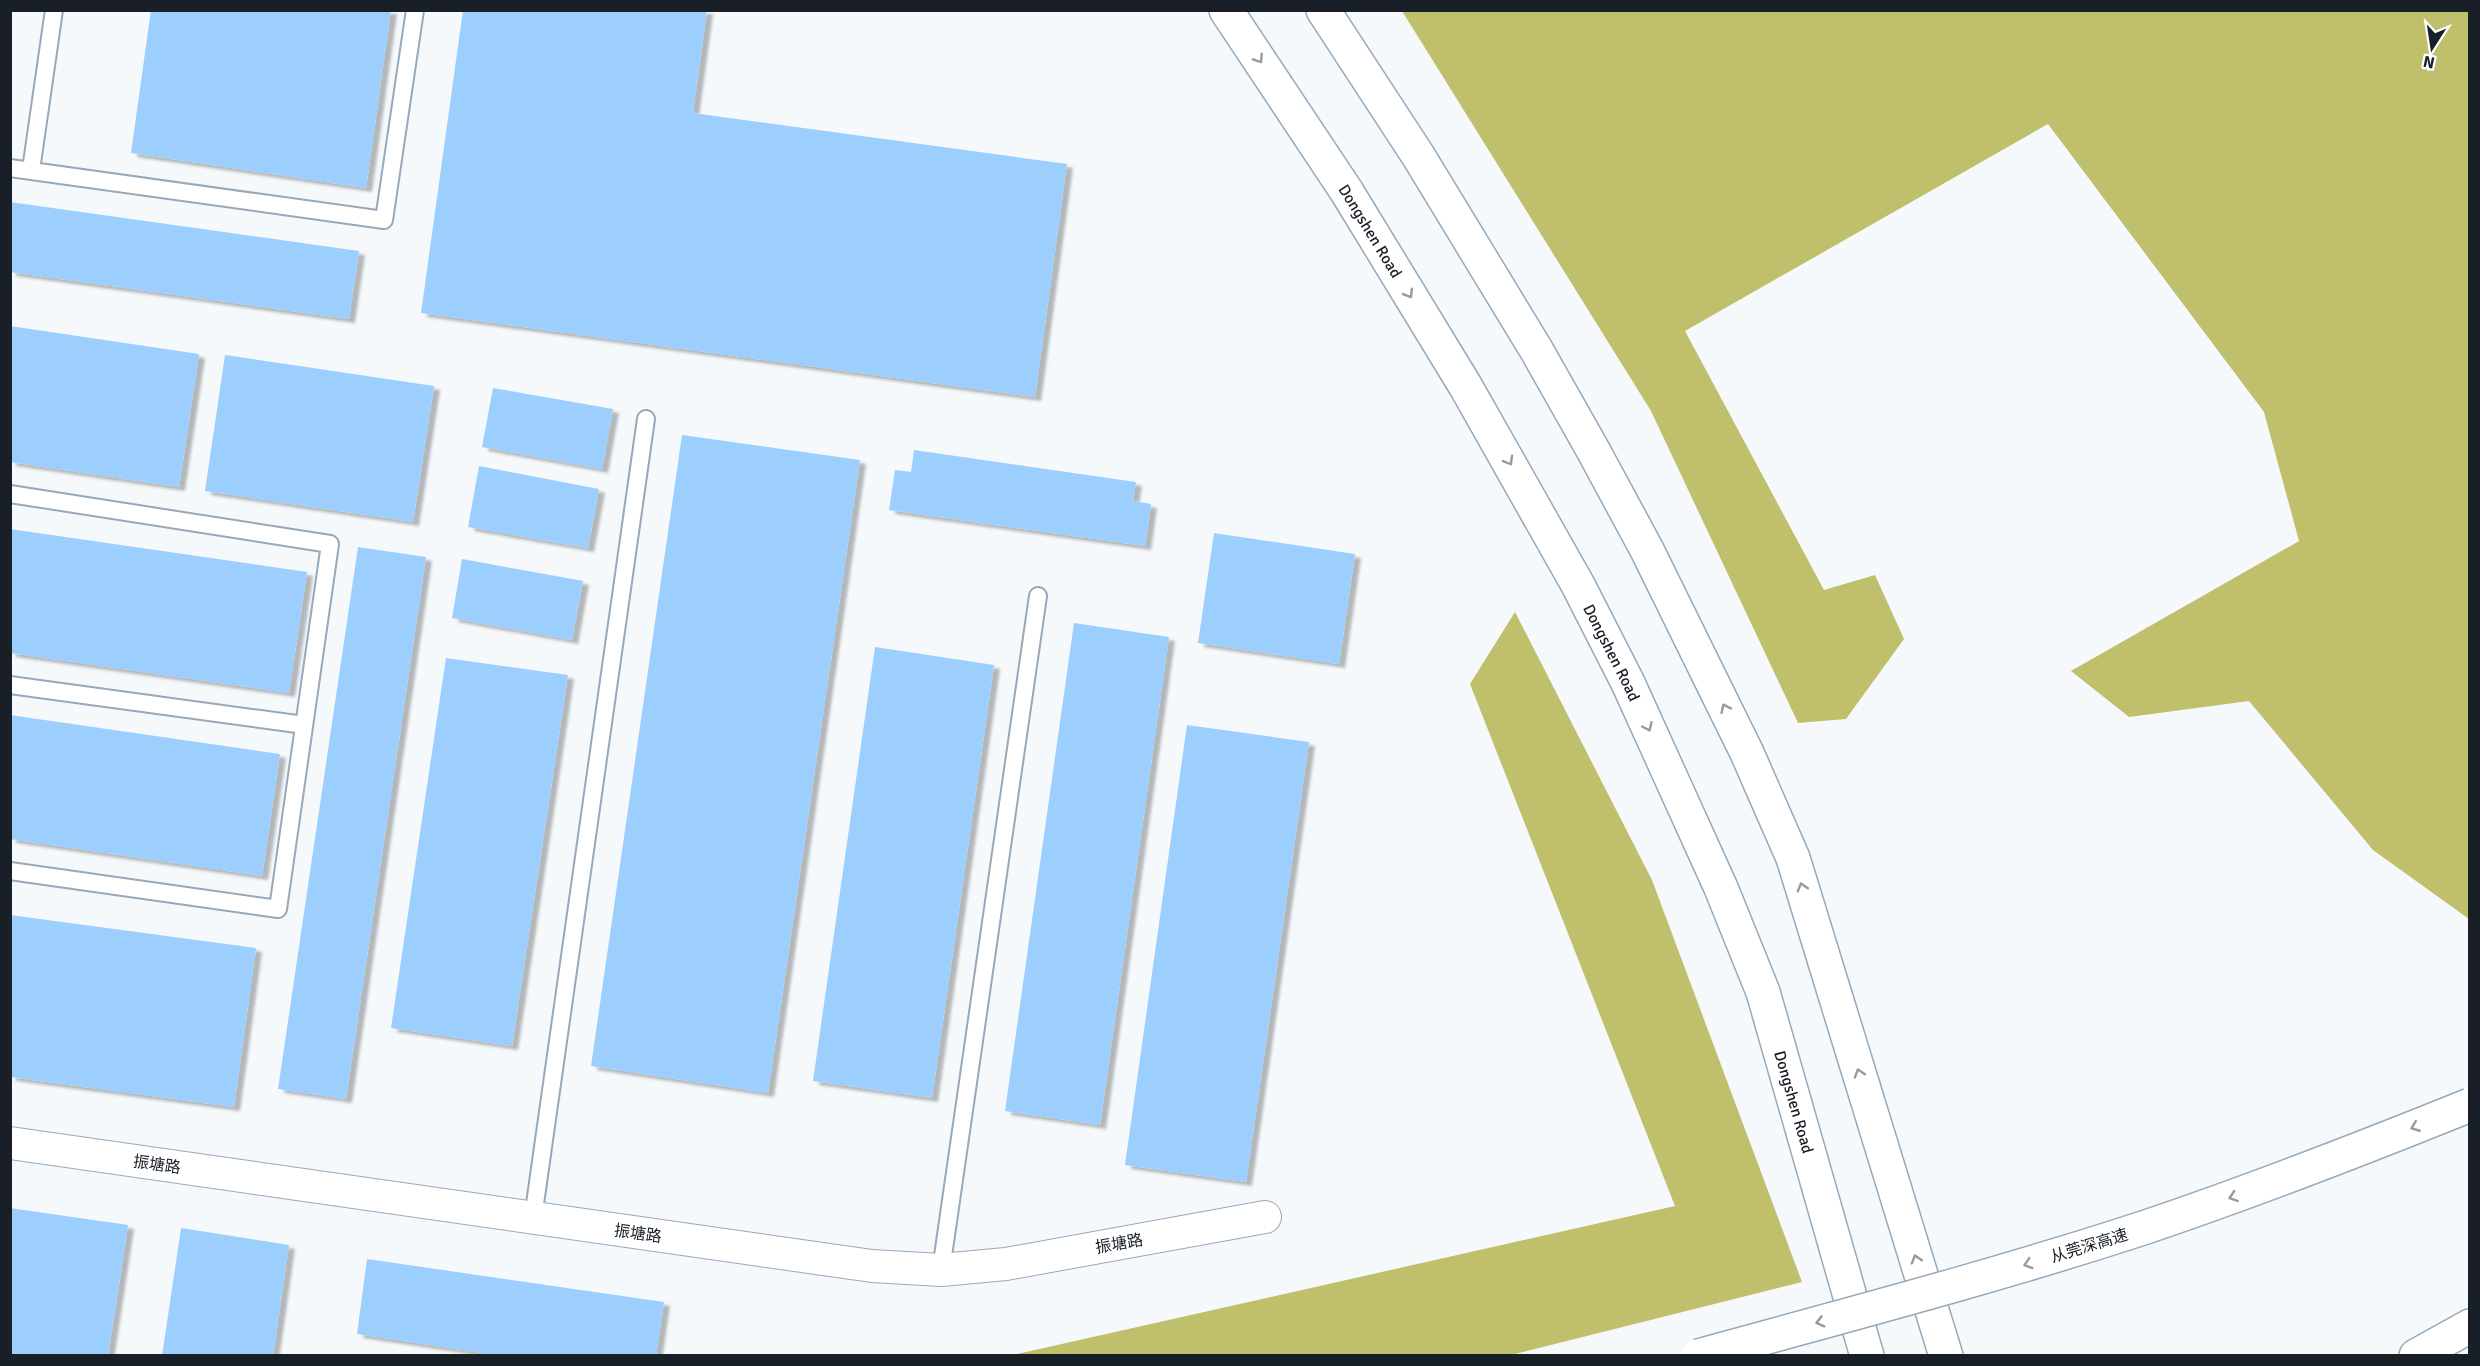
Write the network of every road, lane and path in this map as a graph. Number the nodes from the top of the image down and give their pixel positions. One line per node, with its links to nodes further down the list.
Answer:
1 (54, 10): 6 (lane)
2 (415, 10): 6 (lane)
3 (1226, 10): 20 (highway, Dongshen Road, one-way to 20)
4 (1323, 10): 21 (highway, one-way to 4)
5 (10, 168): 6 (lane)
6 (31, 170)
7 (646, 419): 16 (lane)
8 (10, 494): 11 (lane)
9 (1038, 596): 17 (lane)
10 (10, 685): 11 (lane)
11 (304, 726): 12 (lane)
12 (10, 871)
13 (2469, 1106): 19 (highway, 从莞深高速, one-way to 19, bridge)
14 (10, 1143): 16 (street, 振塘路)
15 (1265, 1217): 17 (street, 振塘路)
16 (533, 1218): 17 (street, 振塘路)
17 (941, 1270)
18 (2469, 1326): 22 (highway)
19 (1698, 1356)
20 (1867, 1356)
21 (1946, 1356)
22 (2416, 1356)

